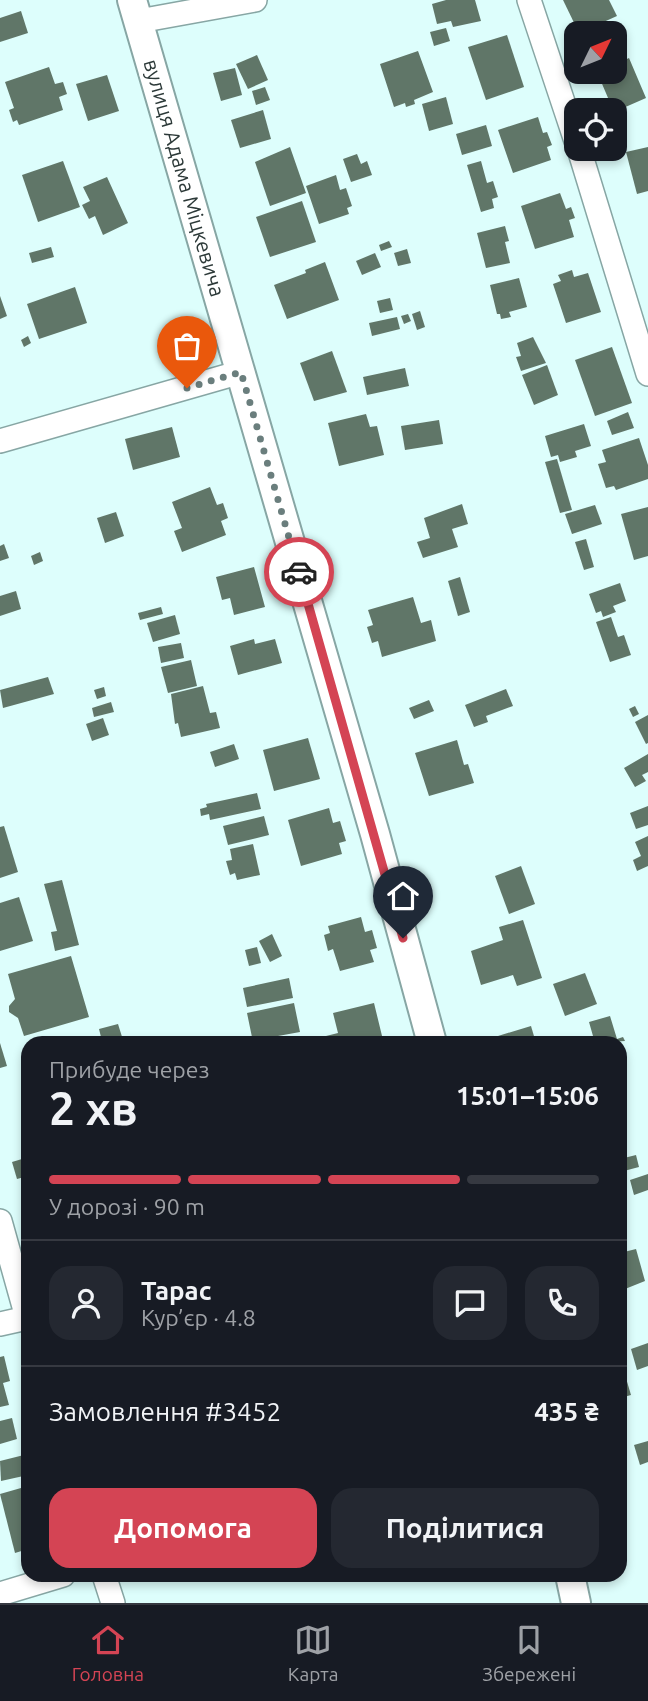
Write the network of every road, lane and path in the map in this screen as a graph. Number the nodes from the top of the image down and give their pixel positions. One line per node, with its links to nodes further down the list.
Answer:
1 (255, 0): 3 (street)
2 (529, 0): 4 (street)
3 (135, 11): 6 (street, вулиця Адама Міцкевича)
4 (564, 105)
5 (583, 161): 7 (street)
6 (241, 372): 8 (street); 9 (street, вулиця Адама Міцкевича)
7 (648, 374)
8 (0, 441)
9 (430, 1036)
10 (0, 1221): 11 (street)
11 (21, 1297)
12 (21, 1320): 13 (street)
13 (0, 1324)
14 (40, 1582): 17 (street)
15 (106, 1582): 18 (street)
16 (572, 1582): 19 (street)
17 (0, 1594)
18 (113, 1603)
19 (576, 1603)

